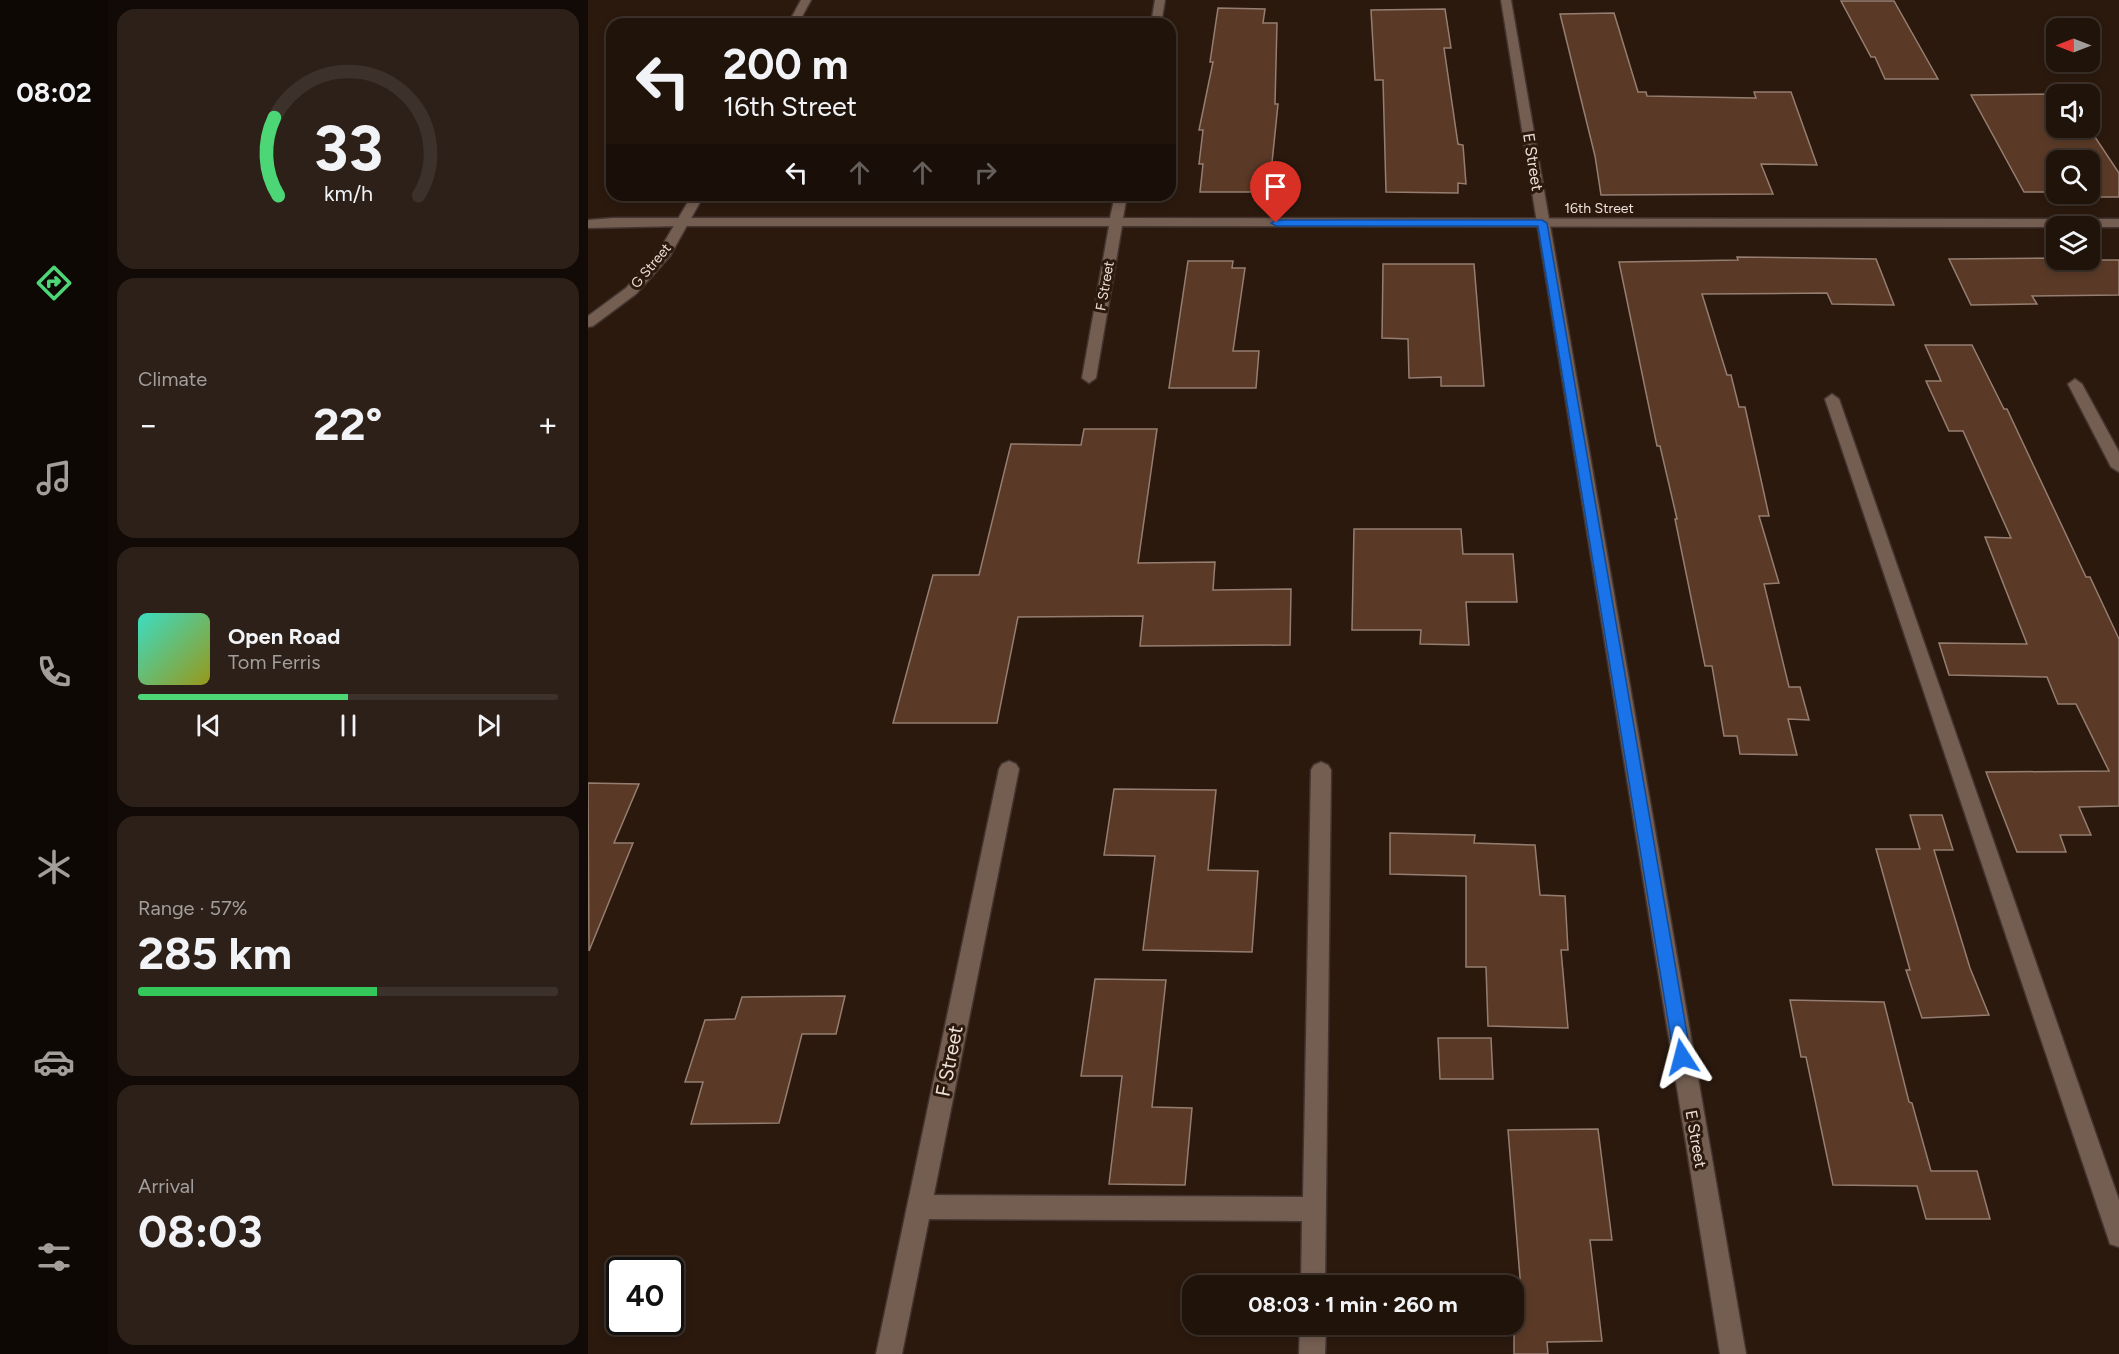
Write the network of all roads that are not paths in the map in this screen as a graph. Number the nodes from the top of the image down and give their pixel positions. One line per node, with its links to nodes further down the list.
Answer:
1 (806, 0): 4 (street)
2 (1160, 0): 5 (street)
3 (1506, 0): 10 (street, E Street)
4 (796, 18)
5 (1157, 18)
6 (695, 201): 8 (street, G Street)
7 (1120, 201): 9 (street, F Street)
8 (683, 222): 9 (street, 16th Street); 12 (street, 16th Street); 13 (street, G Street)
9 (1116, 222): 10 (street, 16th Street); 14 (street, F Street)
10 (1542, 223): 11 (street, 16th Street); 27 (street, E Street)
11 (2119, 223)
12 (588, 224)
13 (588, 323)
14 (1089, 378)
15 (2075, 384): 17 (street)
16 (1832, 399): 22 (street)
17 (2119, 467)
18 (1008, 769): 20 (street, F Street)
19 (1321, 770): 21 (street)
20 (919, 1207): 21 (street); 25 (street, F Street)
21 (1313, 1209): 23 (street)
22 (2119, 1235)
23 (1313, 1275)
24 (1313, 1335): 26 (street)
25 (889, 1354)
26 (1312, 1354)
27 (1732, 1354)

